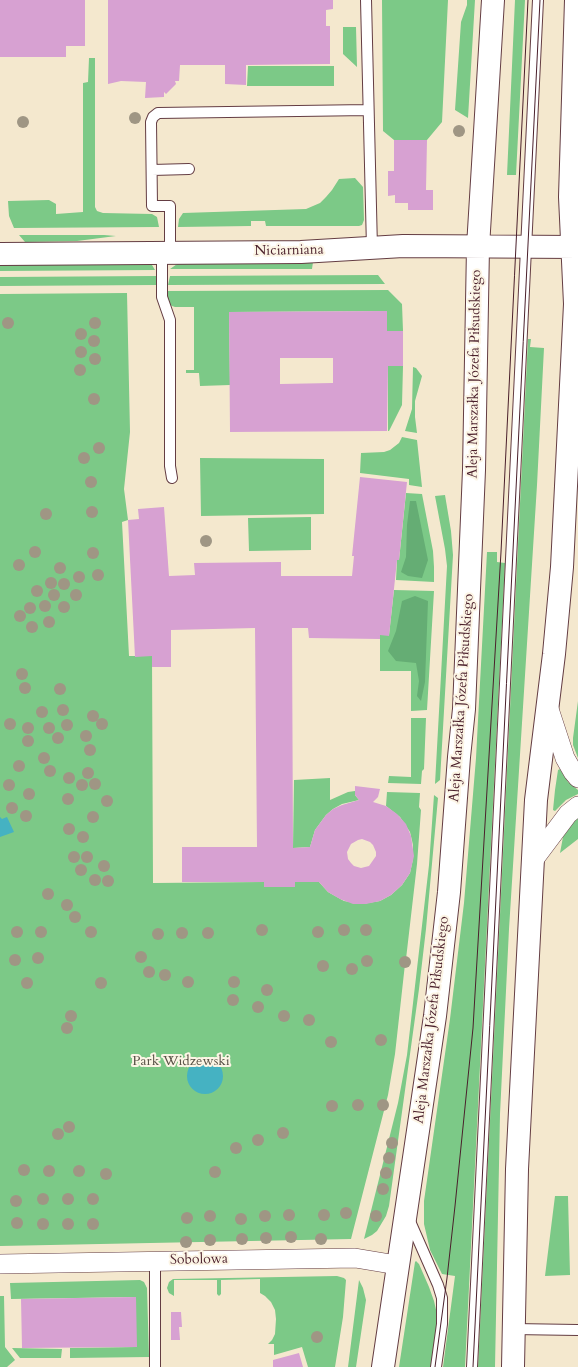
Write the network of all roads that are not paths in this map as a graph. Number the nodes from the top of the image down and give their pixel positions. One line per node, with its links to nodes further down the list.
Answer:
1 (366, 0): 5 (lane)
2 (493, 0): 8 (main road, Aleja Marszałka Józefa Piłsudskiego)
3 (538, 0): 9 (lane)
4 (576, 0): 10 (main road)
5 (368, 110): 7 (lane); 11 (lane)
6 (189, 169): 7 (lane)
7 (152, 170): 12 (lane)
8 (478, 246): 9 (main road, Niciarniana); 11 (main road, Niciarniana); 19 (main road, Aleja Marszałka Józefa Piłsudskiego)
9 (526, 247): 10 (main road, Niciarniana); 28 (lane)
10 (575, 247): 15 (main road)
11 (372, 248): 12 (main road, Niciarniana)
12 (166, 252): 13 (main road, Niciarniana); 14 (lane)
13 (0, 253)
14 (172, 478)
15 (548, 705): 16 (street); 18 (main road)
16 (578, 778)
17 (578, 806): 18 (street)
18 (532, 862): 23 (main road)
19 (405, 1212): 22 (main road, Aleja Marszałka Józefa Piłsudskiego); 27 (lane)
20 (154, 1261): 21 (street, Sobolowa); 22 (street, Sobolowa); 25 (lane)
21 (0, 1264)
22 (398, 1265): 26 (main road, Aleja Marszałka Józefa Piłsudskiego)
23 (513, 1329): 24 (lane); 29 (main road)
24 (578, 1330)
25 (155, 1367)
26 (383, 1367)
27 (436, 1367)
28 (472, 1367)
29 (513, 1367)

